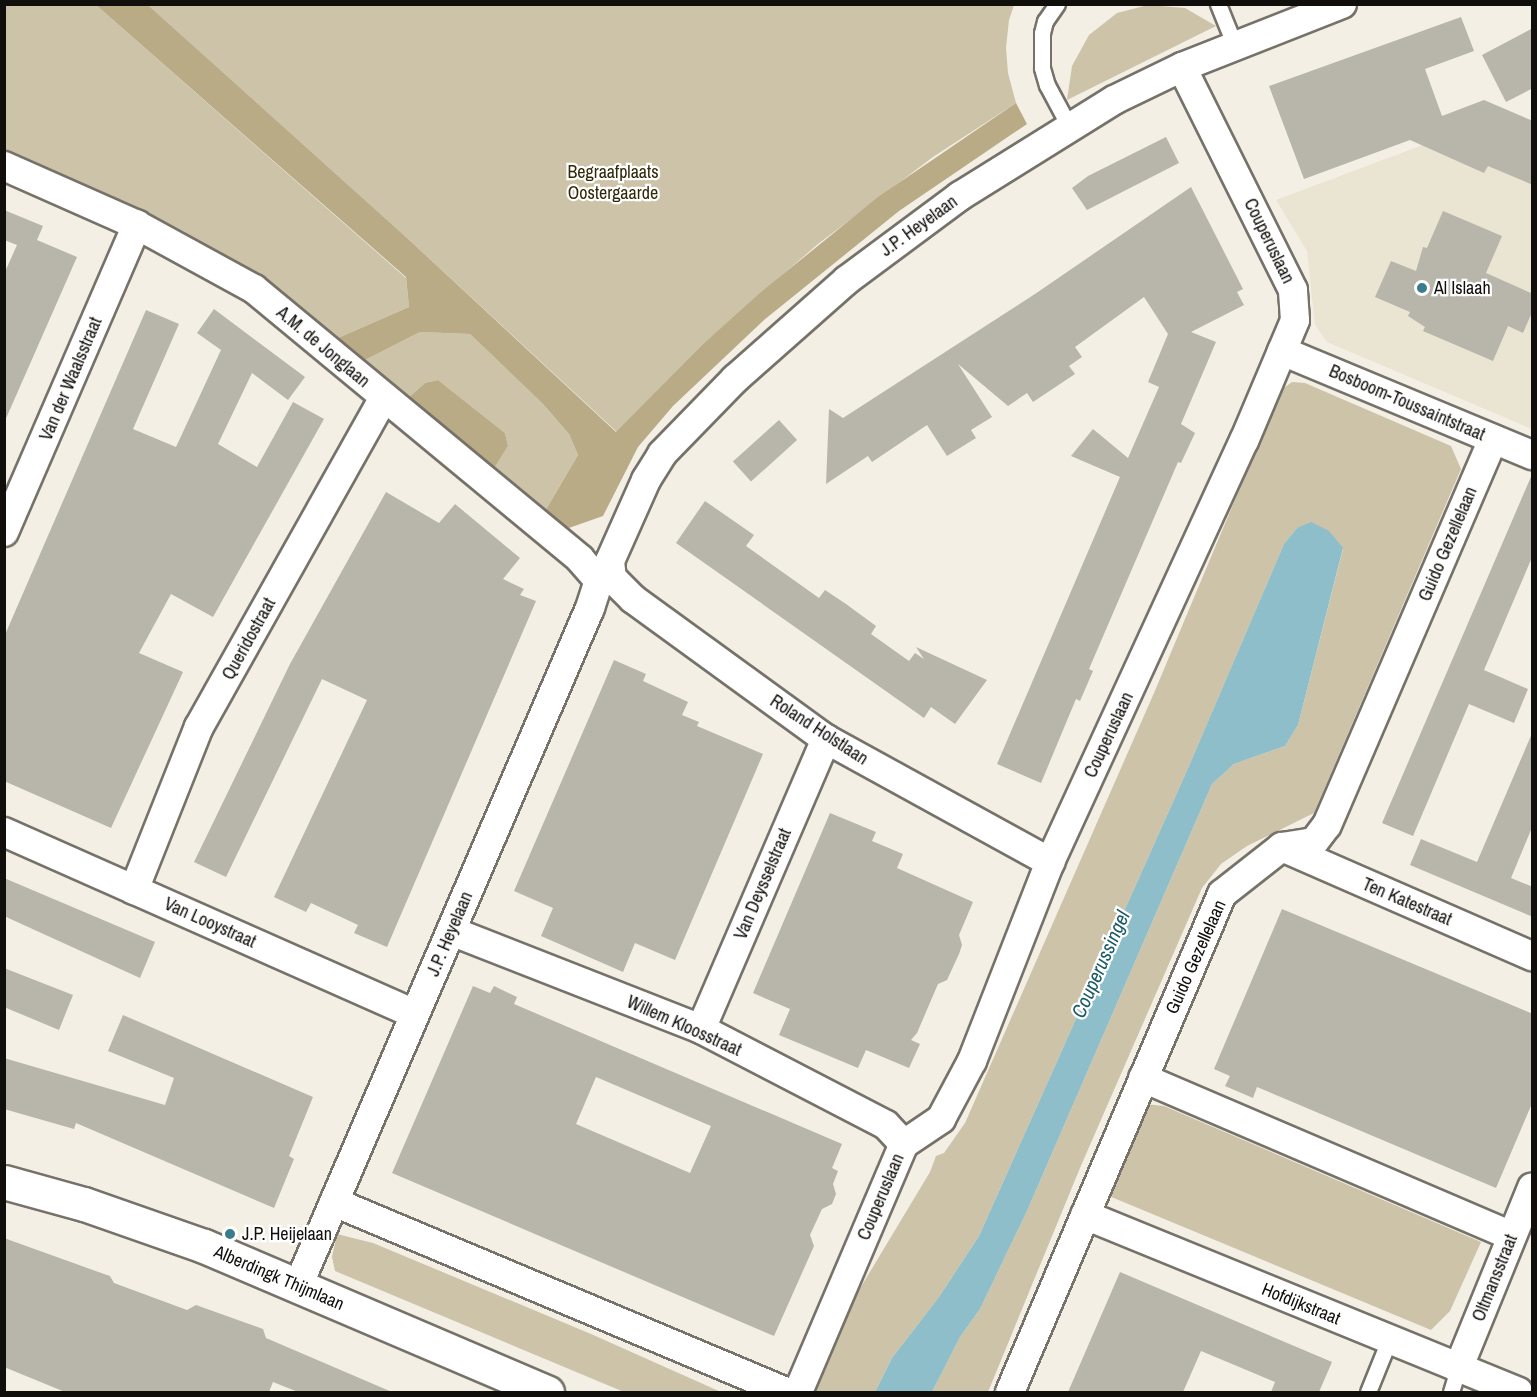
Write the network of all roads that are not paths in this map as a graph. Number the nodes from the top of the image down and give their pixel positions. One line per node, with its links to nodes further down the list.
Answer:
1 (1057, 4): 6 (lane)
2 (1218, 4): 4 (lane)
3 (1342, 4): 4 (street, J.P. Heyelaan)
4 (1235, 46): 5 (street, J.P. Heyelaan)
5 (1182, 67): 6 (street, J.P. Heyelaan); 9 (street, Couperuslaan)
6 (1069, 126): 14 (street, J.P. Heyelaan)
7 (4, 166): 8 (street, A.M. de Jonglaan)
8 (137, 225): 10 (street, A.M. de Jonglaan); 13 (street, Van der Waalsstraat)
9 (1282, 351): 11 (street, Bosboom-Toussaintstraat); 18 (street, Couperuslaan)
10 (384, 398): 14 (street, A.M. de Jonglaan); 19 (street, Queridostraat)
11 (1493, 439): 12 (street, Bosboom-Toussaintstraat); 17 (street, Guido Gezellelaan)
12 (1533, 455)
13 (4, 532)
14 (605, 579): 15 (street, Roland Holstlaan); 20 (street, J.P. Heyelaan)
15 (826, 739): 18 (street, Roland Holstlaan); 23 (street, Van Deysselstraat)
16 (4, 832): 19 (street, Van Looystraat)
17 (1282, 847): 21 (street, Ten Katestraat); 24 (street, Guido Gezellelaan)
18 (1050, 862): 25 (street, Couperuslaan)
19 (134, 890): 22 (street, Van Looystraat)
20 (451, 931): 22 (street, J.P. Heyelaan); 23 (street, Willem Kloosstraat)
21 (1533, 956)
22 (415, 1014): 28 (street, J.P. Heyelaan)
23 (700, 1029): 25 (street, Willem Kloosstraat)
24 (1143, 1078): 29 (street, Guido Gezellelaan); 30 (street)
25 (904, 1144): 36 (street, Couperuslaan)
26 (4, 1182): 31 (street, Alberdingk Thijmlaan)
27 (1533, 1188): 30 (street, Oltmansstraat)
28 (334, 1202): 31 (street, J.P. Heyelaan); 35 (street)
29 (1085, 1215): 32 (street, Hofdijkstraat); 37 (street, Guido Gezellelaan)
30 (1512, 1236): 33 (street, Oltmansstraat)
31 (298, 1286): 34 (street, Alberdingk Thijmlaan)
32 (1389, 1340): 33 (street, Hofdijkstraat); 38 (lane)
33 (1455, 1381): 39 (street, Hofdijkstraat)
34 (547, 1392)
35 (786, 1392)
36 (798, 1392)
37 (1010, 1392)
38 (1368, 1392)
39 (1518, 1392)

